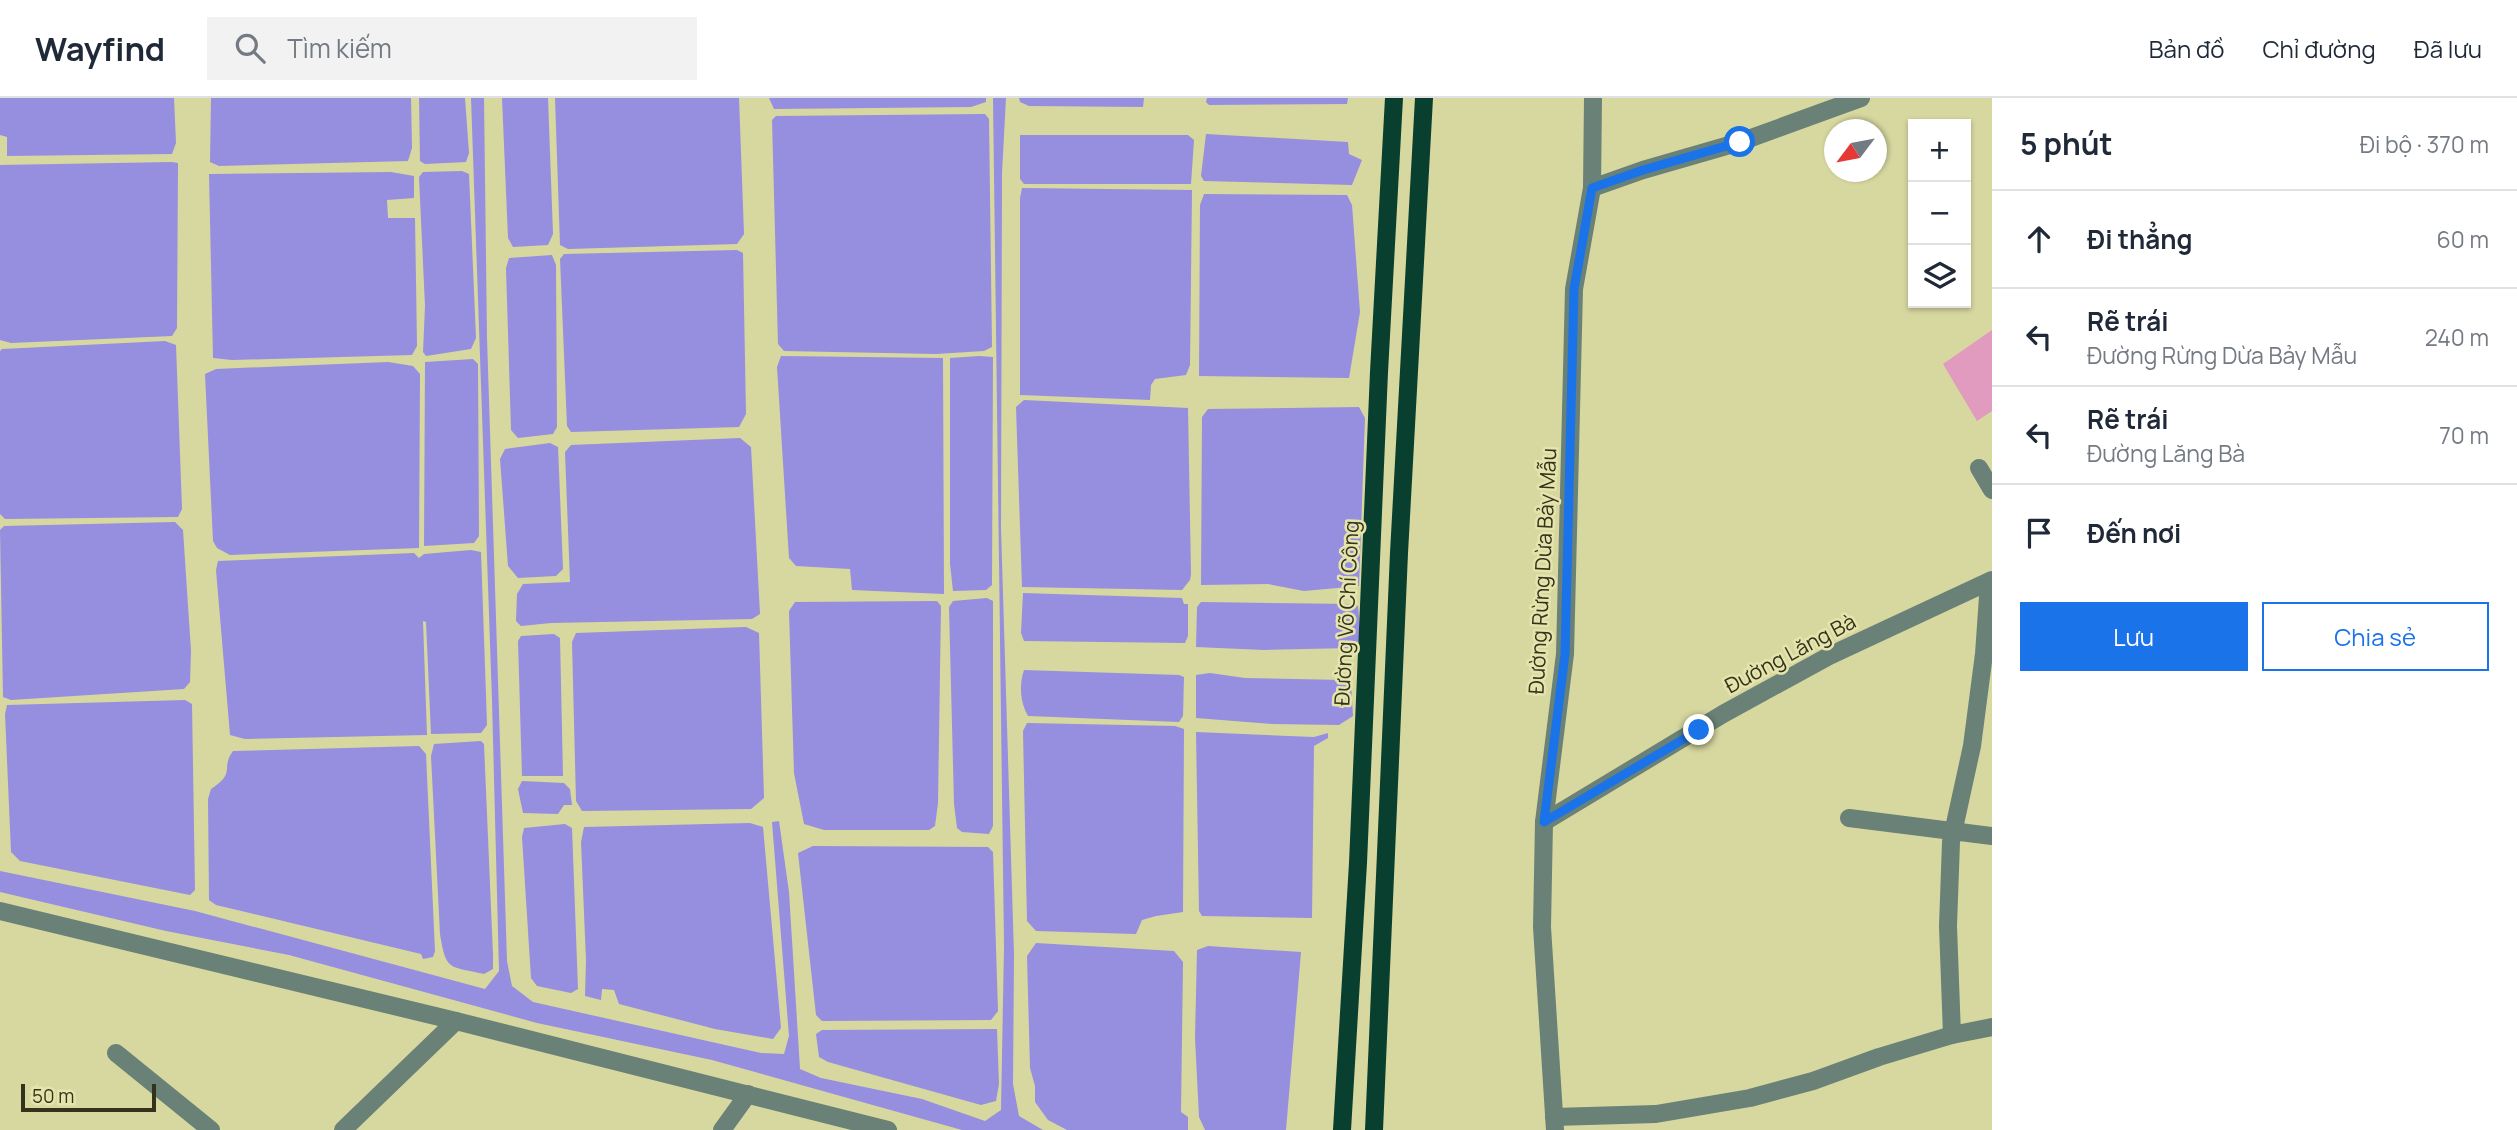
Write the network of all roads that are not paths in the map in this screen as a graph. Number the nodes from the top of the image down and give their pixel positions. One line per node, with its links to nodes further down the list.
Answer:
1 (1394, 98): 24 (main road, Đường Võ Chí Công)
2 (1424, 98): 25 (main road)
3 (1593, 98): 5 (street, Đường Rừng Dừa Bảy Mẫu)
4 (1861, 98): 5 (street)
5 (1592, 188): 10 (street, Đường Rừng Dừa Bảy Mẫu)
6 (1979, 468): 7 (street)
7 (1992, 490)
8 (1990, 581): 10 (street, Đường Lăng Bà); 11 (street)
9 (1849, 818): 11 (street)
10 (1544, 822): 19 (street, Đường Rừng Dừa Bảy Mẫu)
11 (1954, 830): 12 (street); 16 (street)
12 (1992, 836)
13 (0, 911): 14 (street)
14 (456, 1021): 18 (street); 21 (street)
15 (1992, 1027): 16 (street)
16 (1952, 1035): 19 (street)
17 (116, 1053): 20 (street)
18 (748, 1094): 22 (street); 23 (street)
19 (1554, 1123)
20 (211, 1130)
21 (343, 1130)
22 (722, 1130)
23 (888, 1130)
24 (1342, 1130)
25 (1374, 1130)

